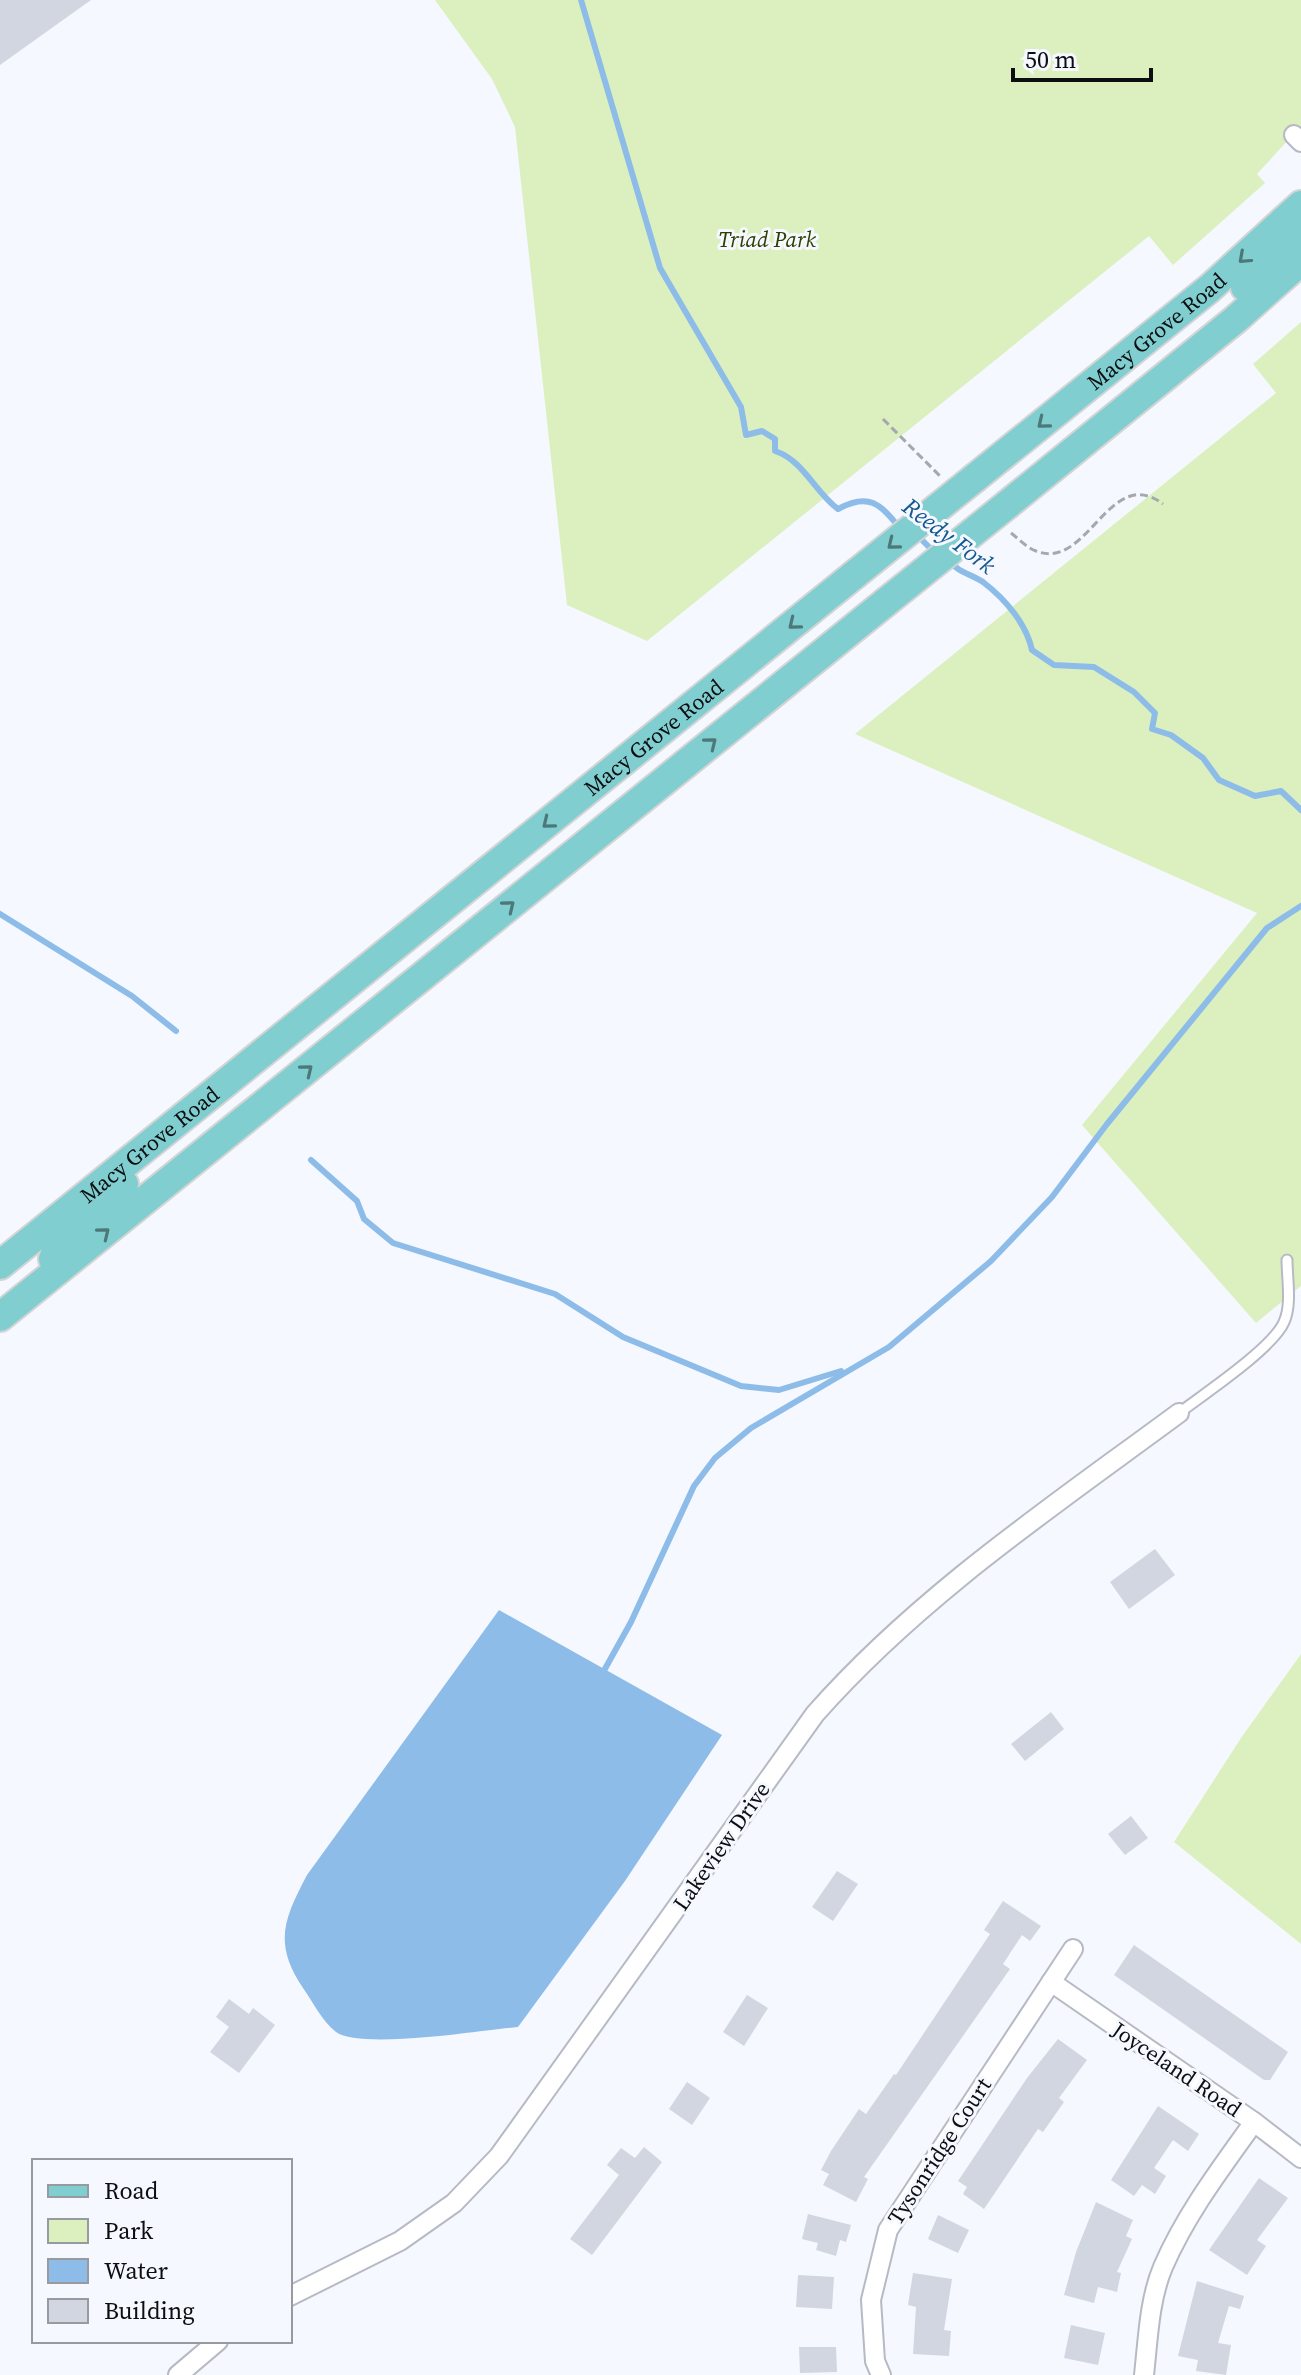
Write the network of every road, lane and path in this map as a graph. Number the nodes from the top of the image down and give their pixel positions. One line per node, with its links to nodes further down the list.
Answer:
1 (1301, 205): 5 (main road, Macy Grove Road, one-way to 5, bridge)
2 (1301, 233): 4 (main road)
3 (1301, 261): 4 (main road, Macy Grove Road)
4 (1111, 420): 8 (main road, Macy Grove Road, one-way to 4, bridge)
5 (183, 1118): 7 (main road, Macy Grove Road); 8 (main road)
6 (1287, 1260): 10 (lane)
7 (0, 1265)
8 (58, 1270): 9 (main road, Macy Grove Road)
9 (0, 1317)
10 (1179, 1413): 15 (street, Lakeview Drive)
11 (1073, 1949): 12 (street, Tysonridge Court)
12 (1051, 1982): 13 (street, Joyceland Road); 18 (street, Tysonridge Court)
13 (1254, 2122): 14 (street, Joyceland Road); 19 (street)
14 (1301, 2158)
15 (292, 2295)
16 (216, 2343): 17 (street)
17 (178, 2375)
18 (881, 2375)
19 (1144, 2375)

